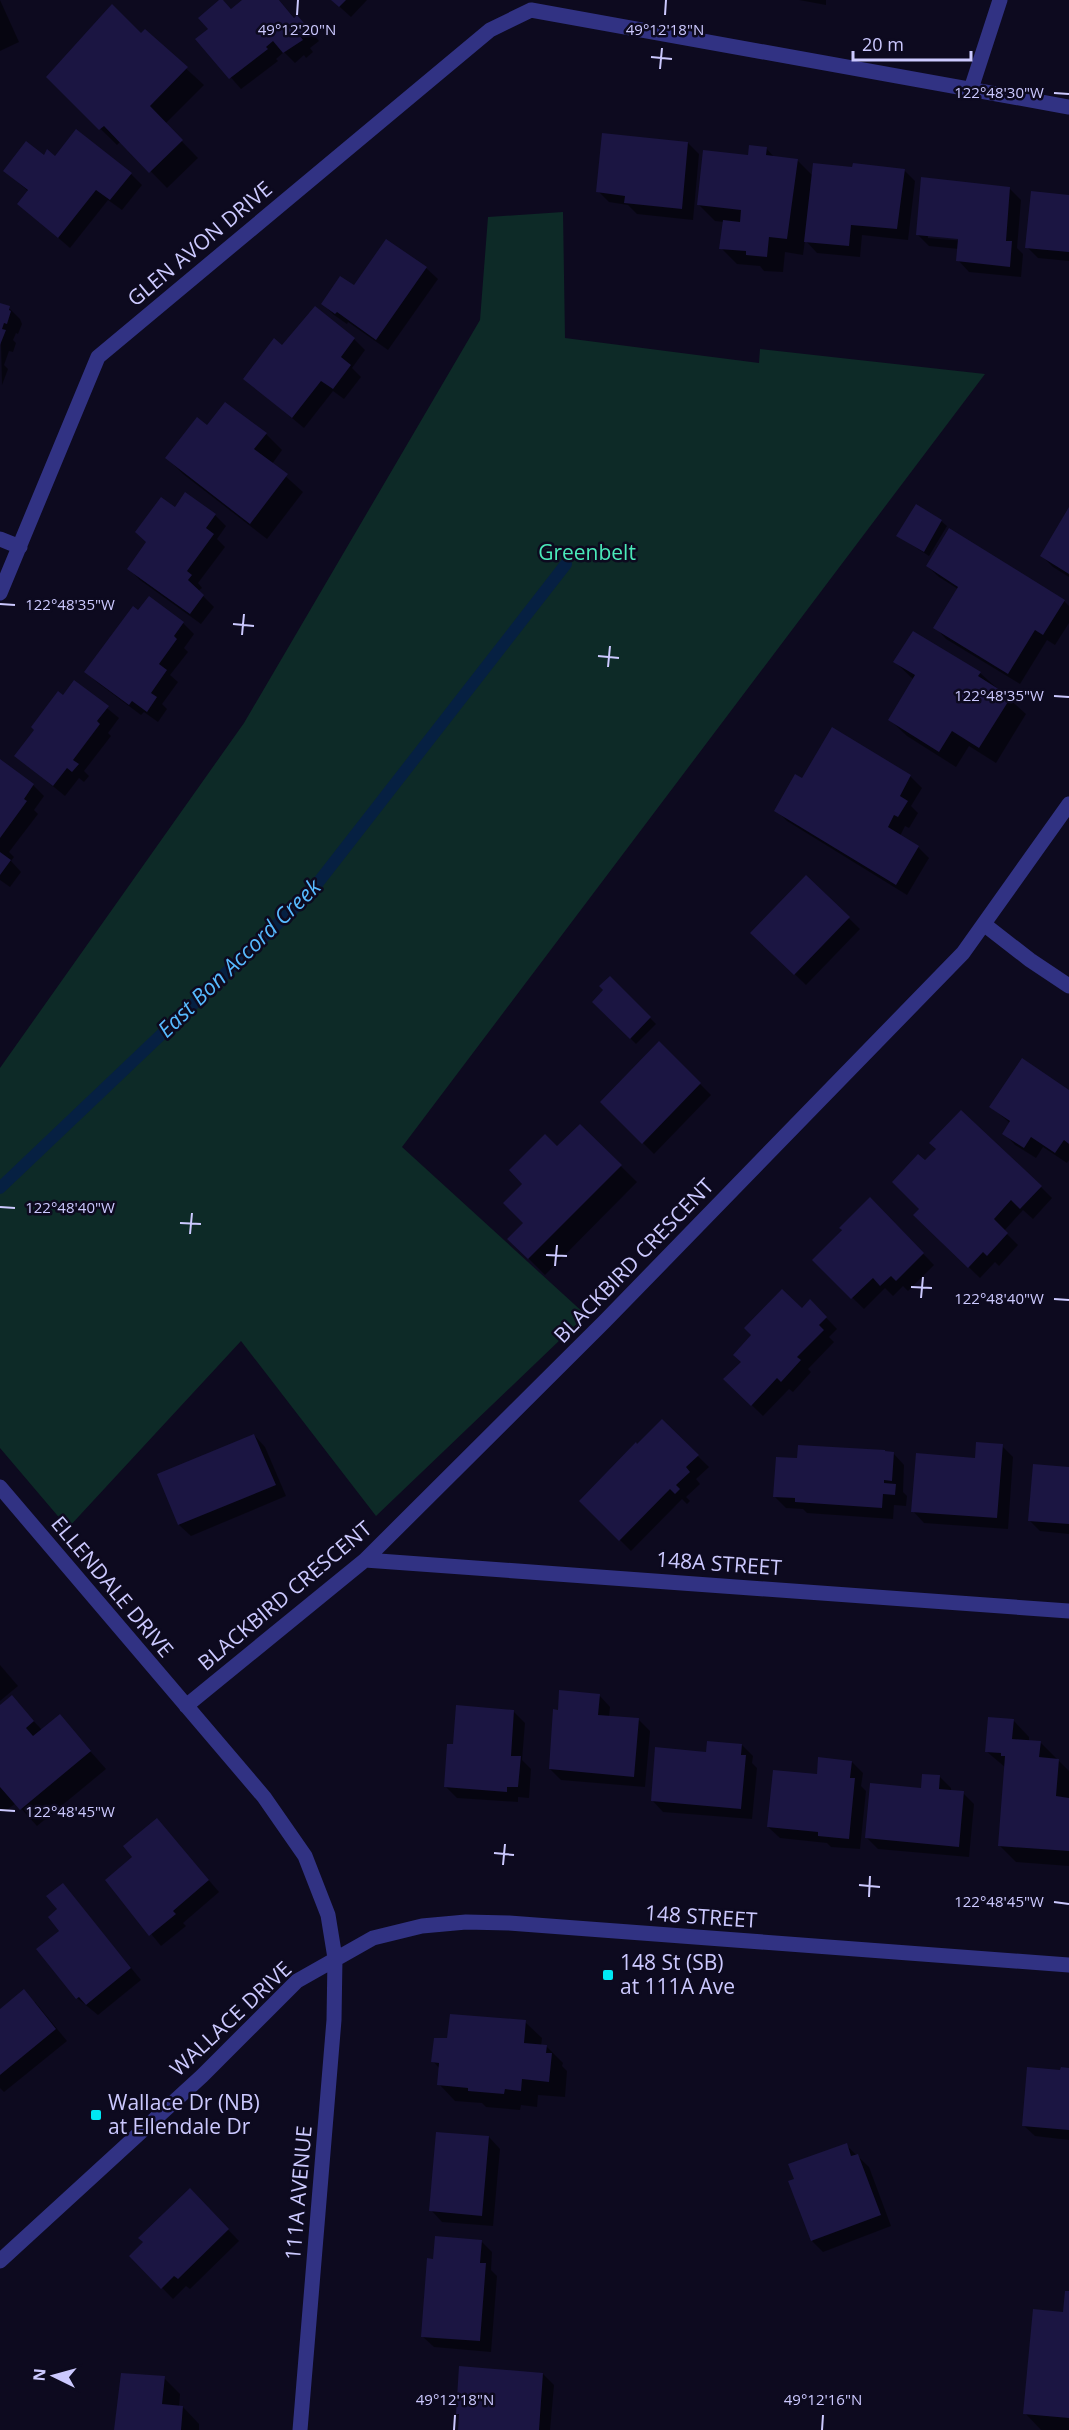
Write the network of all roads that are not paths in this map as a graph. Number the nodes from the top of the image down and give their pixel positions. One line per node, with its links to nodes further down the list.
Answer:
1 (1000, 0): 3 (street)
2 (532, 5): 3 (street); 6 (street, GLEN AVON DRIVE)
3 (971, 89): 4 (street)
4 (1069, 107)
5 (0, 539): 6 (street)
6 (20, 547): 7 (street, GLEN AVON DRIVE)
7 (0, 593)
8 (1069, 804): 9 (street, BLACKBIRD CRESCENT)
9 (985, 925): 10 (street); 12 (street, BLACKBIRD CRESCENT)
10 (1069, 986)
11 (0, 1487): 14 (street, ELLENDALE DRIVE)
12 (365, 1560): 13 (street, 148A STREET); 14 (street, BLACKBIRD CRESCENT)
13 (1069, 1611)
14 (186, 1706): 15 (street, ELLENDALE DRIVE)
15 (335, 1958): 16 (street, 148 STREET); 17 (street, WALLACE DRIVE); 18 (street, 111A AVENUE)
16 (1069, 1965)
17 (0, 2261)
18 (300, 2430)

